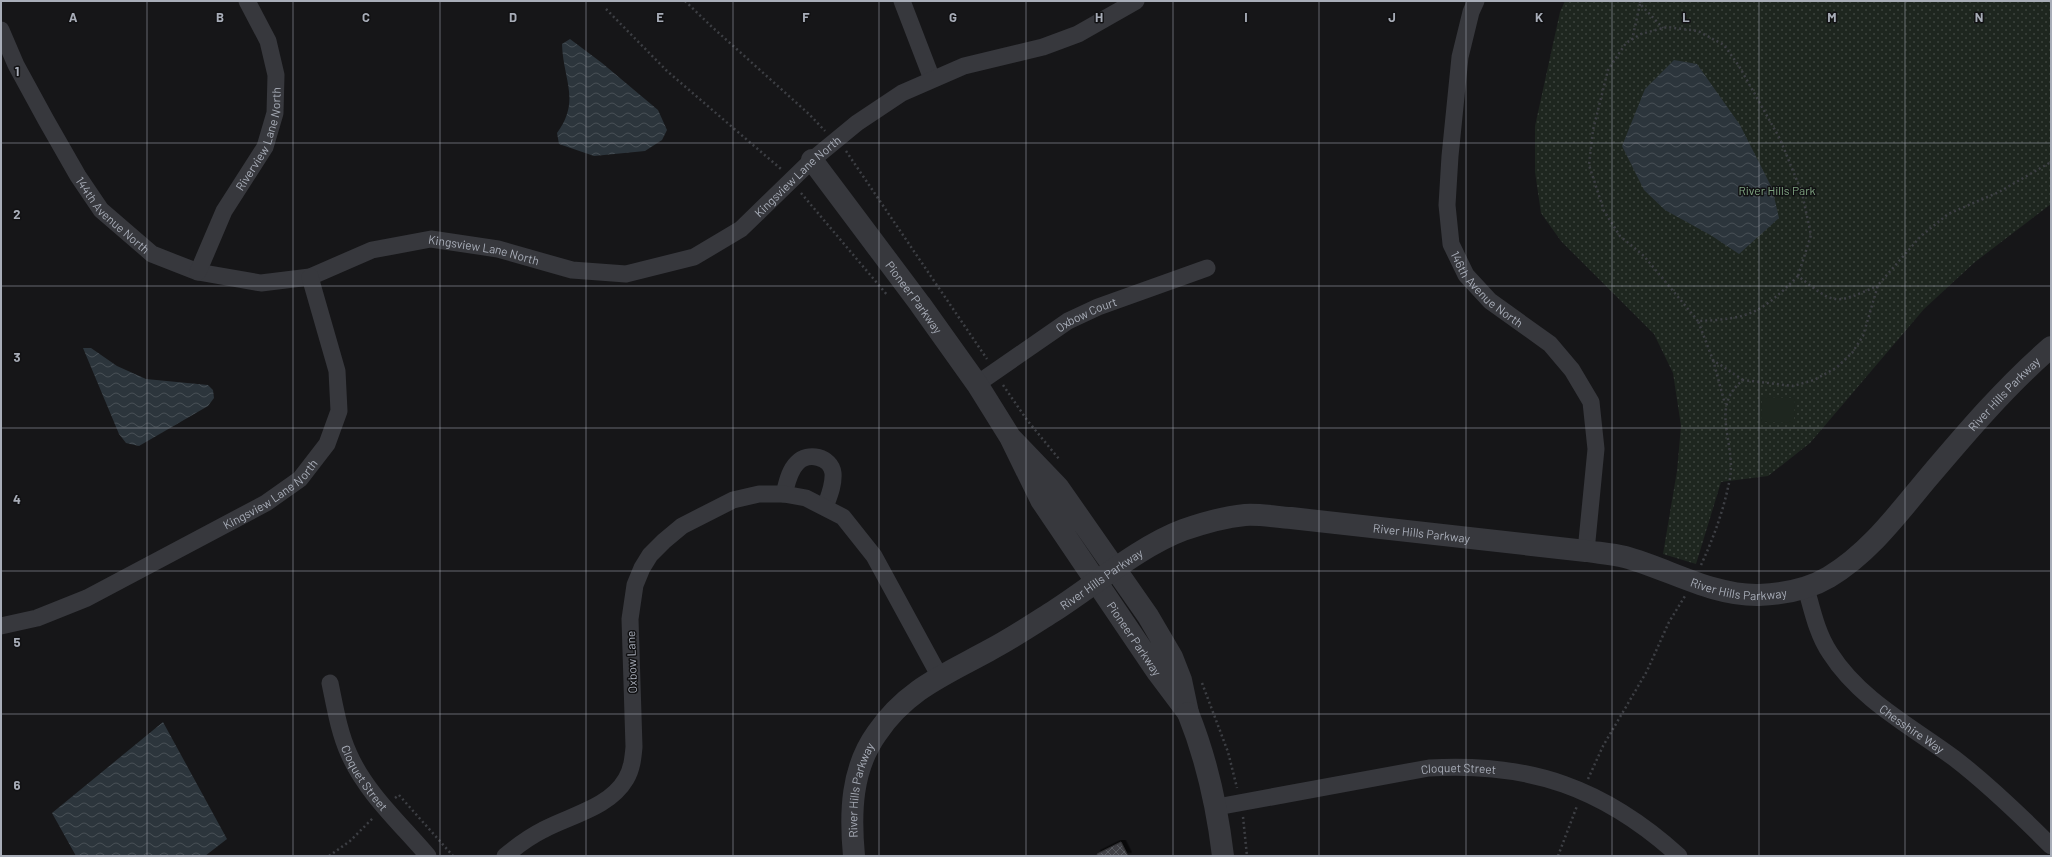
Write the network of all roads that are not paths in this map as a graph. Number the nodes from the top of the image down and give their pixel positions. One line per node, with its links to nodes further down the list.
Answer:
1 (247, 1): 9 (street, Riverview Lane North)
2 (902, 1): 6 (street)
3 (1136, 1): 6 (street, Kingsview Lane North)
4 (1476, 1): 16 (street, 146th Avenue North)
5 (1, 30): 9 (street, 144th Avenue North)
6 (932, 79): 7 (street, Kingsview Lane North)
7 (812, 160): 10 (street, Kingsview Lane North); 12 (street, Pioneer Parkway)
8 (1207, 268): 12 (street, Oxbow Court)
9 (198, 272): 10 (street, 144th Avenue North)
10 (310, 277): 20 (street, Kingsview Lane North)
11 (2051, 347): 19 (street, River Hills Parkway)
12 (977, 384): 13 (street, Pioneer Parkway)
13 (1010, 437): 17 (street, Pioneer Parkway); 18 (street, Pioneer Parkway)
14 (784, 494): 15 (street, Oxbow Lane); 15 (street); 27 (street, Oxbow Lane)
15 (825, 507): 21 (street, Oxbow Lane)
16 (1586, 551): 17 (street, River Hills Parkway); 19 (street, River Hills Parkway)
17 (1117, 569): 18 (street, River Hills Parkway); 23 (street, Pioneer Parkway)
18 (1096, 583): 21 (street, River Hills Parkway); 23 (street, Pioneer Parkway)
19 (1806, 588): 25 (street, Chesshire Way)
20 (1, 626)
21 (940, 677): 28 (street, River Hills Parkway)
22 (330, 683): 26 (street, Cloquet Street)
23 (1188, 713): 24 (street, Pioneer Parkway)
24 (1217, 807): 29 (street, Pioneer Parkway); 30 (street, Cloquet Street)
25 (2051, 846)
26 (428, 856)
27 (505, 856)
28 (854, 856)
29 (1223, 856)
30 (1679, 856)

